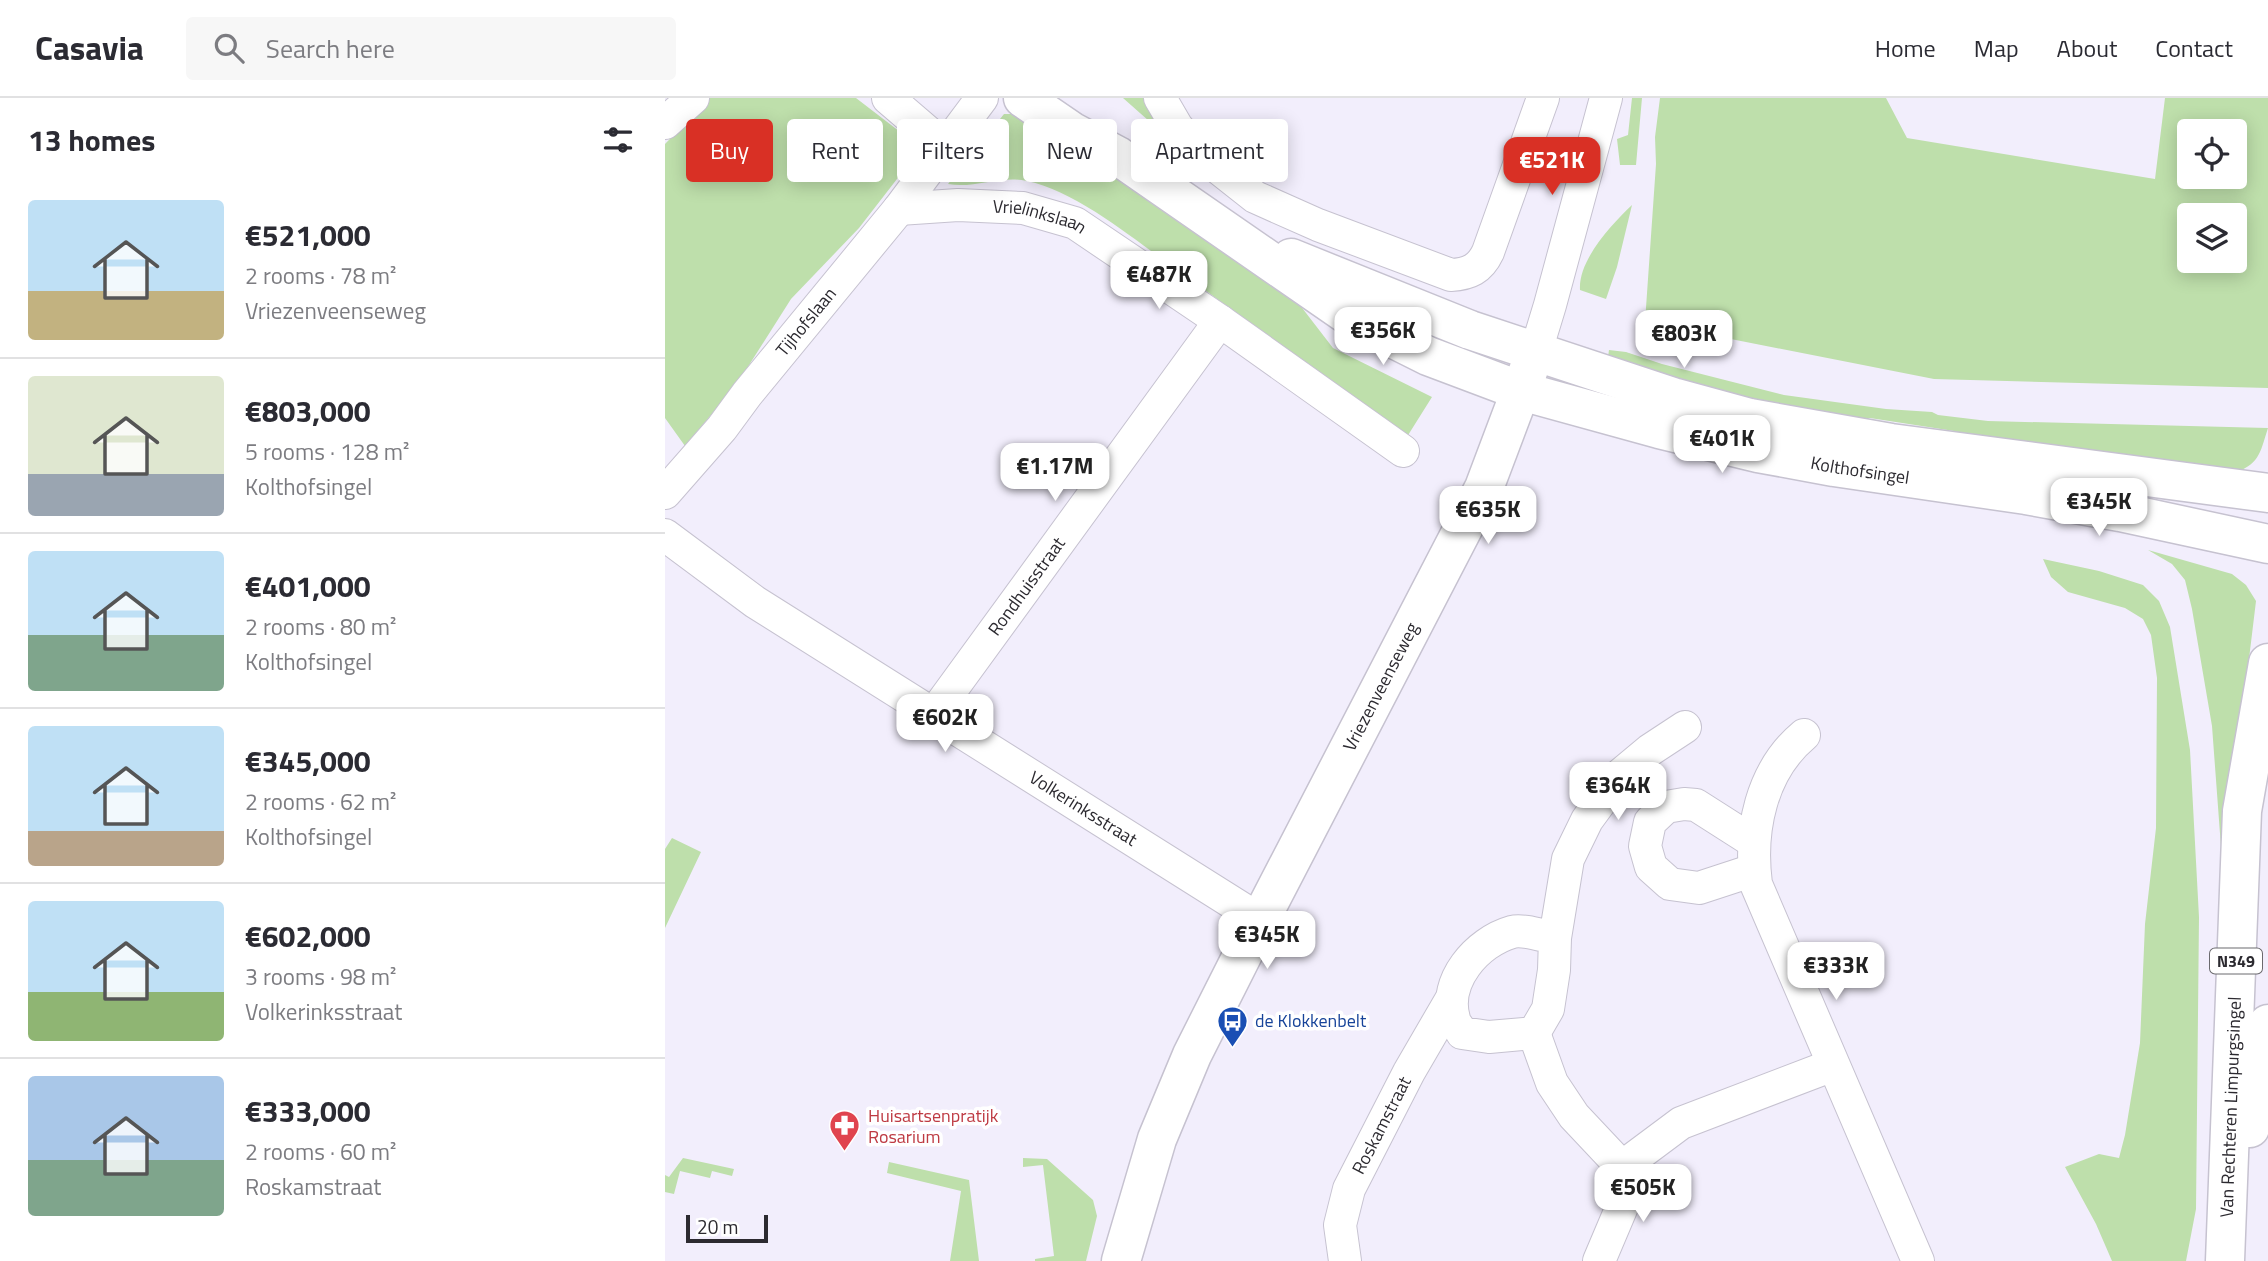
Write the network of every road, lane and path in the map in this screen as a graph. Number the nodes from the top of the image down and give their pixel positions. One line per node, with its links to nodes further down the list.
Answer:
1 (693, 98): 11 (street)
2 (888, 98): 9 (street)
3 (982, 98): 10 (street, Tijhofslaan)
4 (1023, 98): 12 (main road, Kolthofsingel)
5 (1064, 98): 12 (main road, Kolthofsingel)
6 (1160, 98): 7 (street)
7 (1543, 98)
8 (1606, 98): 17 (street, Vriezenveenseweg)
9 (912, 119)
10 (966, 119)
11 (665, 123)
12 (1118, 156): 15 (main road, Kolthofsingel)
13 (919, 182): 14 (street, Tijhofslaan)
14 (899, 209): 16 (street, Vrielinkslaan); 20 (street, Tijhofslaan)
15 (1242, 242): 17 (main road, Kolthofsingel); 18 (main road, Kolthofsingel)
16 (1220, 321): 19 (street, Vrielinkslaan); 25 (street, Rondhuisstraat)
17 (1536, 351): 18 (main road, Vriezenveenseweg); 21 (main road, Kolthofsingel)
18 (1521, 391): 23 (main road, Kolthofsingel); 28 (main road, Vriezenveenseweg)
19 (1403, 451)
20 (665, 493)
21 (2268, 493)
22 (665, 535): 25 (street, Volkerinksstraat)
23 (2268, 544)
24 (2268, 663): 39 (main road, Van Rechteren Limpurgsingel / N349)
25 (933, 715): 28 (street, Volkerinksstraat)
26 (1685, 727): 29 (street)
27 (1804, 735): 33 (street)
28 (1260, 920): 35 (main road, Vriezenveenseweg)
29 (1555, 937): 30 (street, Roskamstraat); 32 (street)
30 (1452, 998): 32 (street); 36 (street, Roskamstraat)
31 (2268, 1024): 39 (main road, Van Rechteren Limpurgsingel / N349)
32 (1534, 1033): 34 (street)
33 (1833, 1065): 34 (street); 38 (street)
34 (1622, 1167): 37 (street)
35 (1122, 1261)
36 (1345, 1261)
37 (1599, 1261)
38 (1918, 1261)
39 (2226, 1261)

